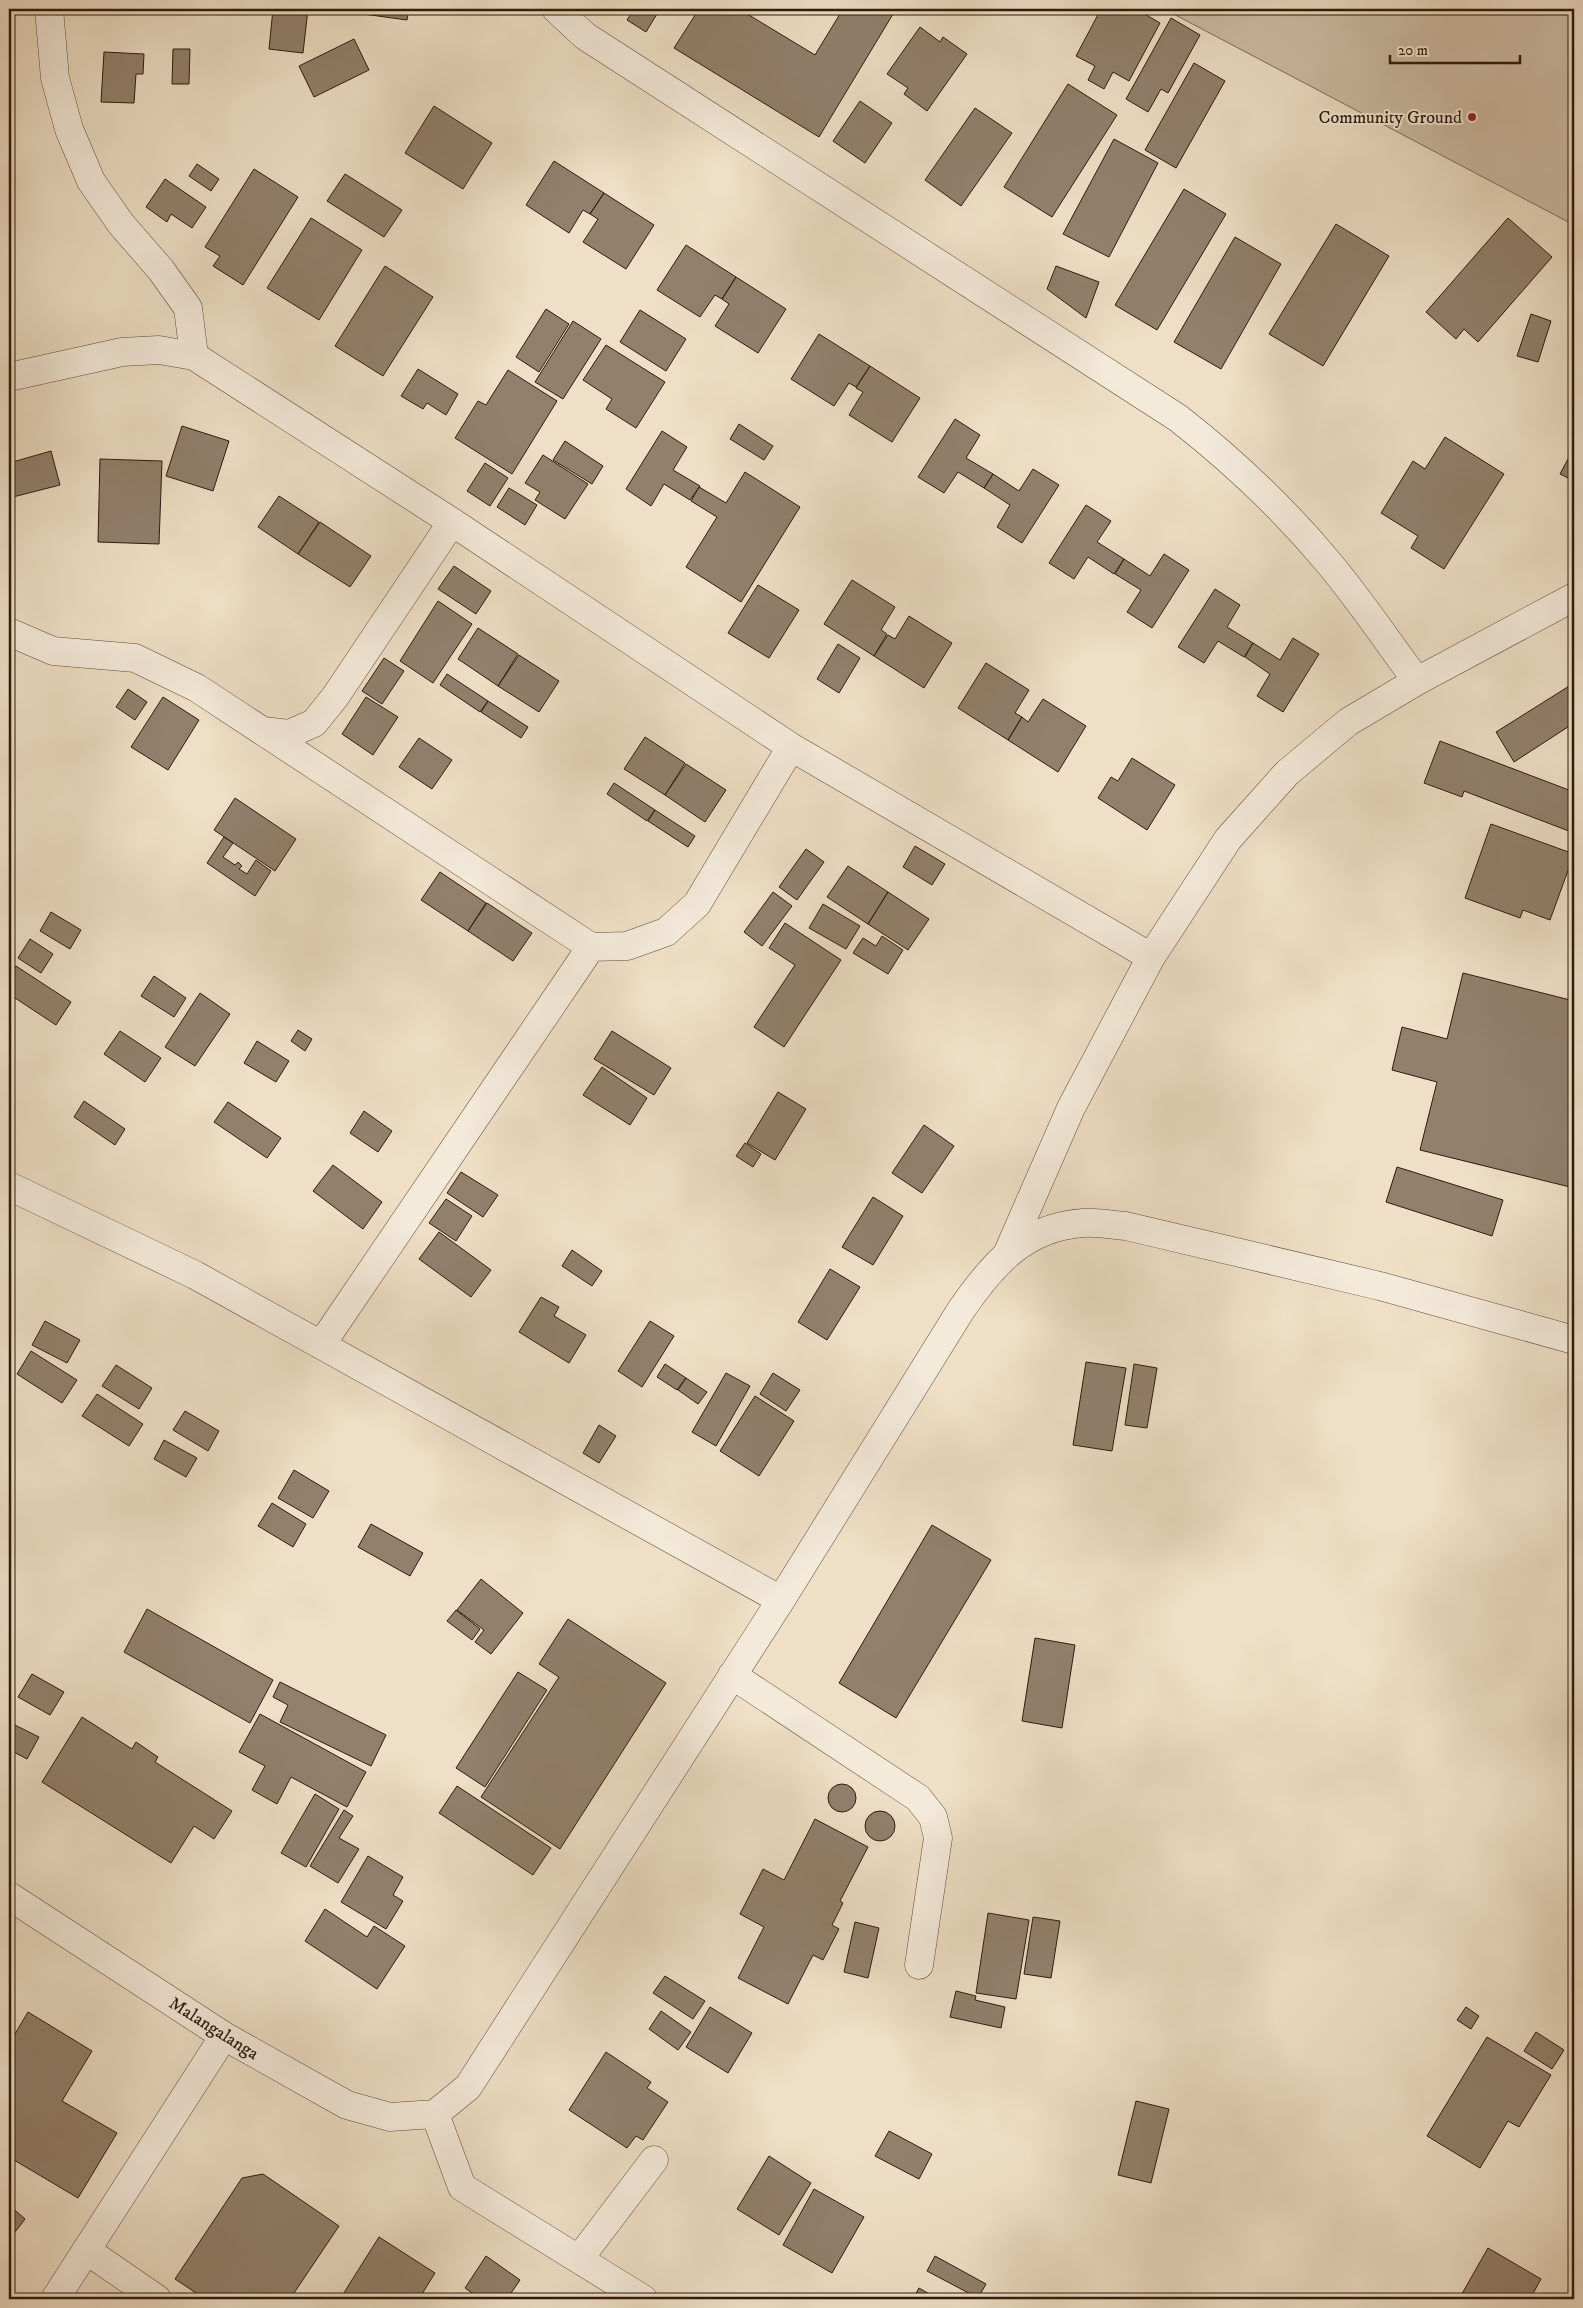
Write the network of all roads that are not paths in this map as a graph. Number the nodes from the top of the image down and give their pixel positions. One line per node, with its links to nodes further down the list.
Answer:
1 (49, 9): 3 (street)
2 (556, 9): 8 (street)
3 (194, 356): 4 (street); 5 (street)
4 (9, 377)
5 (452, 522): 9 (street); 10 (street)
6 (1574, 597): 8 (street)
7 (9, 632): 9 (street)
8 (1417, 681): 12 (street)
9 (263, 731): 11 (street)
10 (791, 747): 11 (street); 12 (street)
11 (590, 947): 16 (street)
12 (1151, 957): 14 (street)
13 (9, 1186): 16 (street)
14 (1008, 1252): 15 (street); 17 (street)
15 (1574, 1340)
16 (321, 1345): 17 (street)
17 (781, 1600): 18 (street)
18 (732, 1675): 20 (street); 22 (street)
19 (9, 1896): 21 (street, Malangalanga)
20 (919, 1965)
21 (224, 2036): 22 (street, Malangalanga); 24 (street)
22 (435, 2114): 25 (street)
23 (654, 2160): 25 (street)
24 (86, 2250): 26 (street); 27 (street)
25 (579, 2259): 28 (street)
26 (55, 2299)
27 (157, 2299)
28 (643, 2299)

